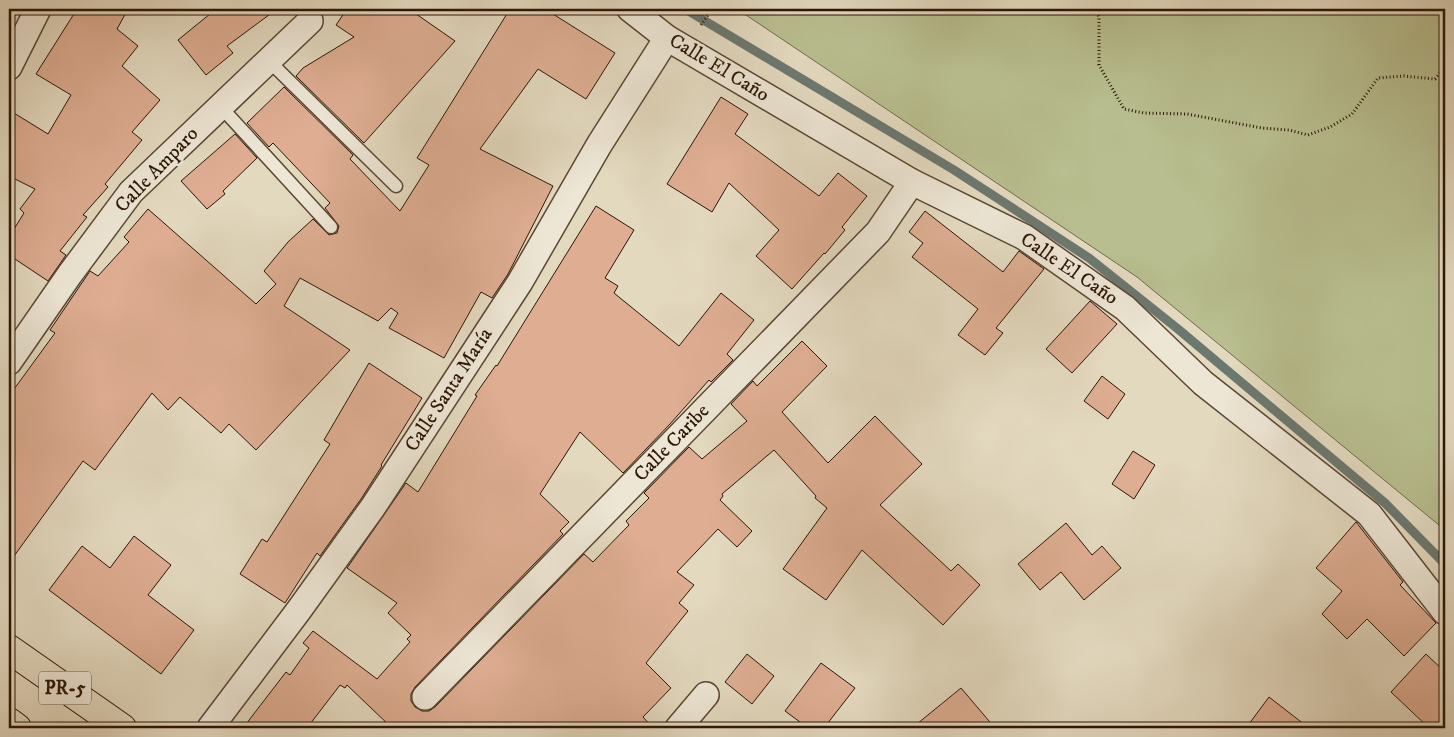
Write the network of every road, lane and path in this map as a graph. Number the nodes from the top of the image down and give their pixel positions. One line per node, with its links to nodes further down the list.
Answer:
1 (38, 9): 7 (street)
2 (630, 9): 5 (street, Calle El Caño)
3 (1095, 9): 8 (path)
4 (310, 21): 6 (street, Calle Amparo)
5 (667, 38): 10 (street, Calle El Caño); 21 (street, Calle Santa María)
6 (268, 60): 9 (street, Calle Amparo); 11 (lane)
7 (9, 66)
8 (1445, 67)
9 (220, 106): 12 (lane); 13 (street, Calle Amparo)
10 (912, 182): 14 (street, Calle El Caño); 17 (street, Calle Caribe)
11 (396, 186)
12 (331, 227)
13 (9, 362)
14 (1445, 612)
15 (9, 649): 20 (main road, PR-5)
16 (706, 695): 22 (street)
17 (424, 697)
18 (9, 722): 19 (main road)
19 (17, 728)
20 (122, 728)
21 (210, 728)
22 (678, 728)

